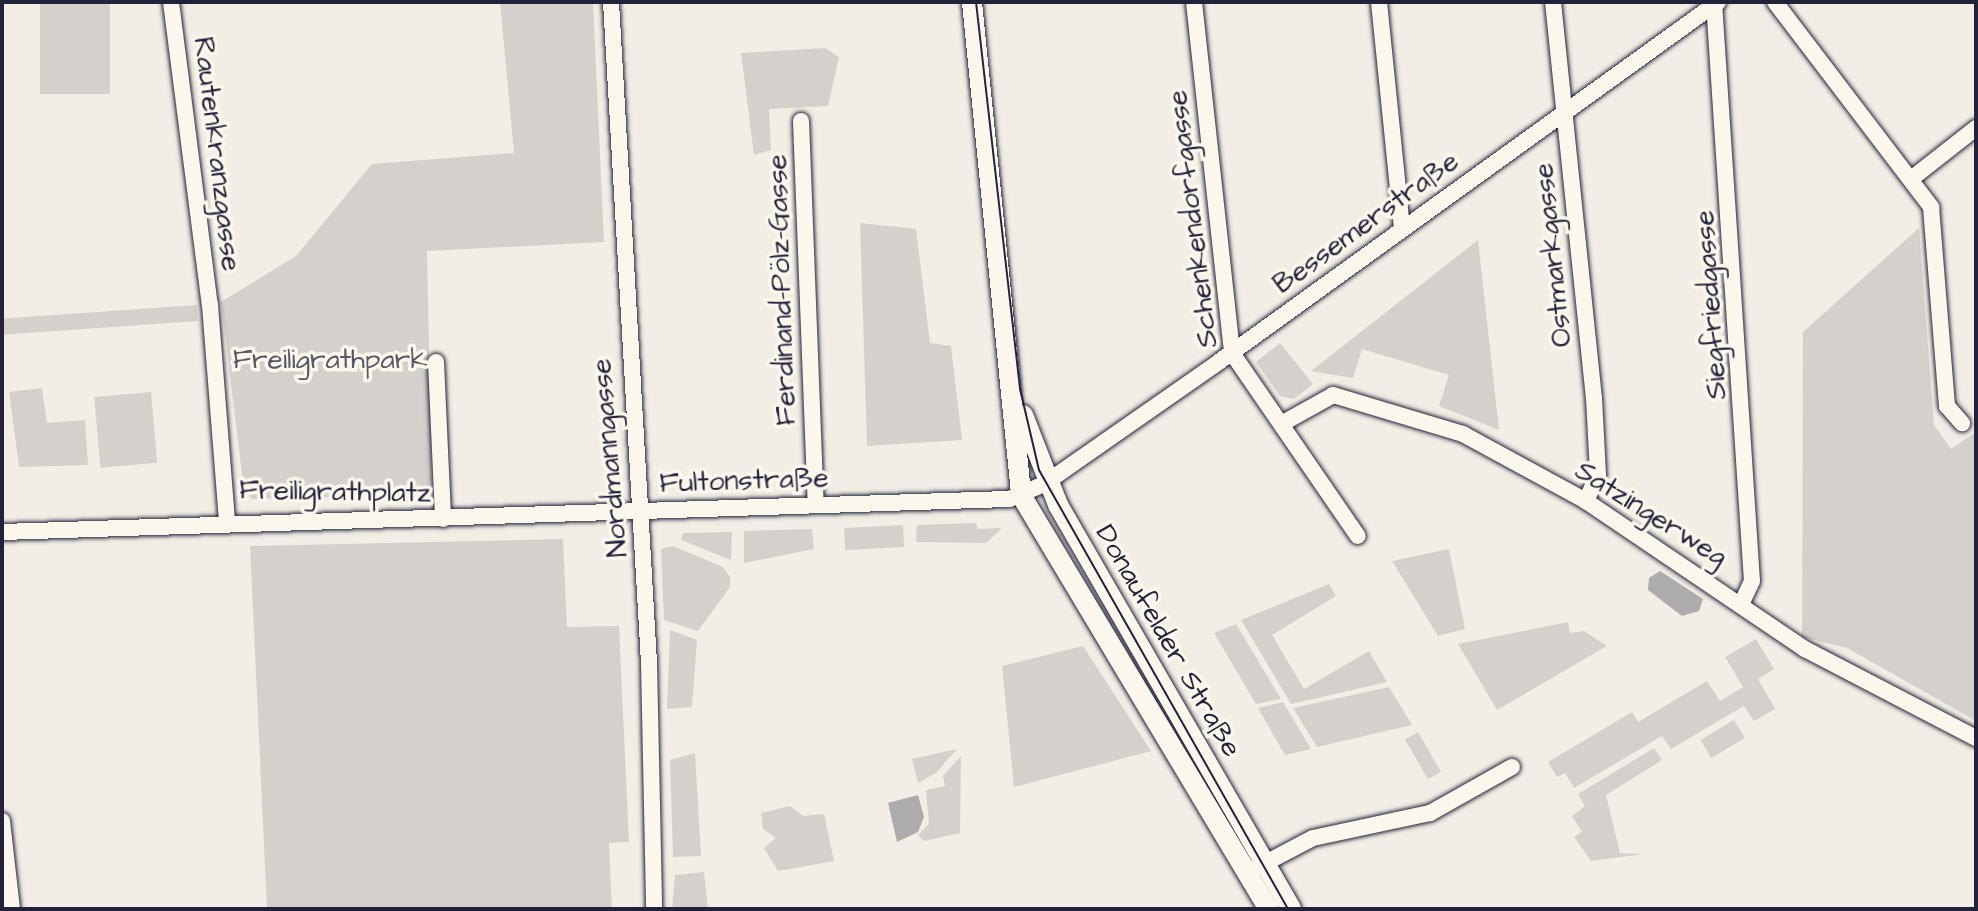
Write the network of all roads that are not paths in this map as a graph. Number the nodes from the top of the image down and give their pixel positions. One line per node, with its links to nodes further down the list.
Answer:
1 (171, 2): 14 (street, Rautenkranzgasse)
2 (611, 2): 24 (street, Nordmanngasse)
3 (972, 2): 17 (main road, Donaufelder Straße)
4 (1194, 2): 15 (street, Schenkendorfgasse)
5 (1379, 2): 13 (street)
6 (1553, 2): 9 (street, Ostmarkgasse)
7 (1775, 2): 12 (street)
8 (1715, 3): 9 (street, Bessemerstraße); 29 (street, Siegfriedgasse)
9 (1564, 112): 13 (street, Bessemerstraße); 22 (street, Ostmarkgasse)
10 (801, 121): 23 (street, Ferdinand-Pölz-Gasse)
11 (1976, 128): 12 (street)
12 (1911, 179): 19 (street)
13 (1402, 229): 15 (street, Bessemerstraße)
14 (211, 312): 26 (street, Freiligrathplatz)
15 (1232, 353): 18 (street, Schenkendorfgasse); 20 (street, Bessemerstraße)
16 (436, 362): 25 (street, Freiligrathplatz)
17 (1016, 392): 20 (main road, Donaufelder Straße); 21 (main road, Donaufelder Straße)
18 (1283, 423): 22 (street, Satzingerweg); 28 (street, Schenkendorfgasse)
19 (1962, 423)
20 (1045, 484): 21 (street, Fultonstraße); 33 (main road, Donaufelder Straße)
21 (1021, 495): 23 (street, Fultonstraße); 33 (main road, Donaufelder Straße)
22 (1586, 501): 29 (street, Satzingerweg)
23 (816, 504): 24 (street, Fultonstraße)
24 (641, 510): 25 (street, Fultonstraße); 35 (street, Nordmanngasse)
25 (443, 519): 26 (street, Freiligrathplatz)
26 (227, 522): 27 (street)
27 (2, 532)
28 (1358, 536)
29 (1742, 602): 30 (street, Satzingerweg)
30 (1973, 731)
31 (1512, 767): 33 (street)
32 (2, 821): 34 (street)
33 (1256, 868): 36 (main road, Donaufelder Straße); 37 (main road, Donaufelder Straße)
34 (12, 909)
35 (654, 909)
36 (1269, 909)
37 (1291, 909)

